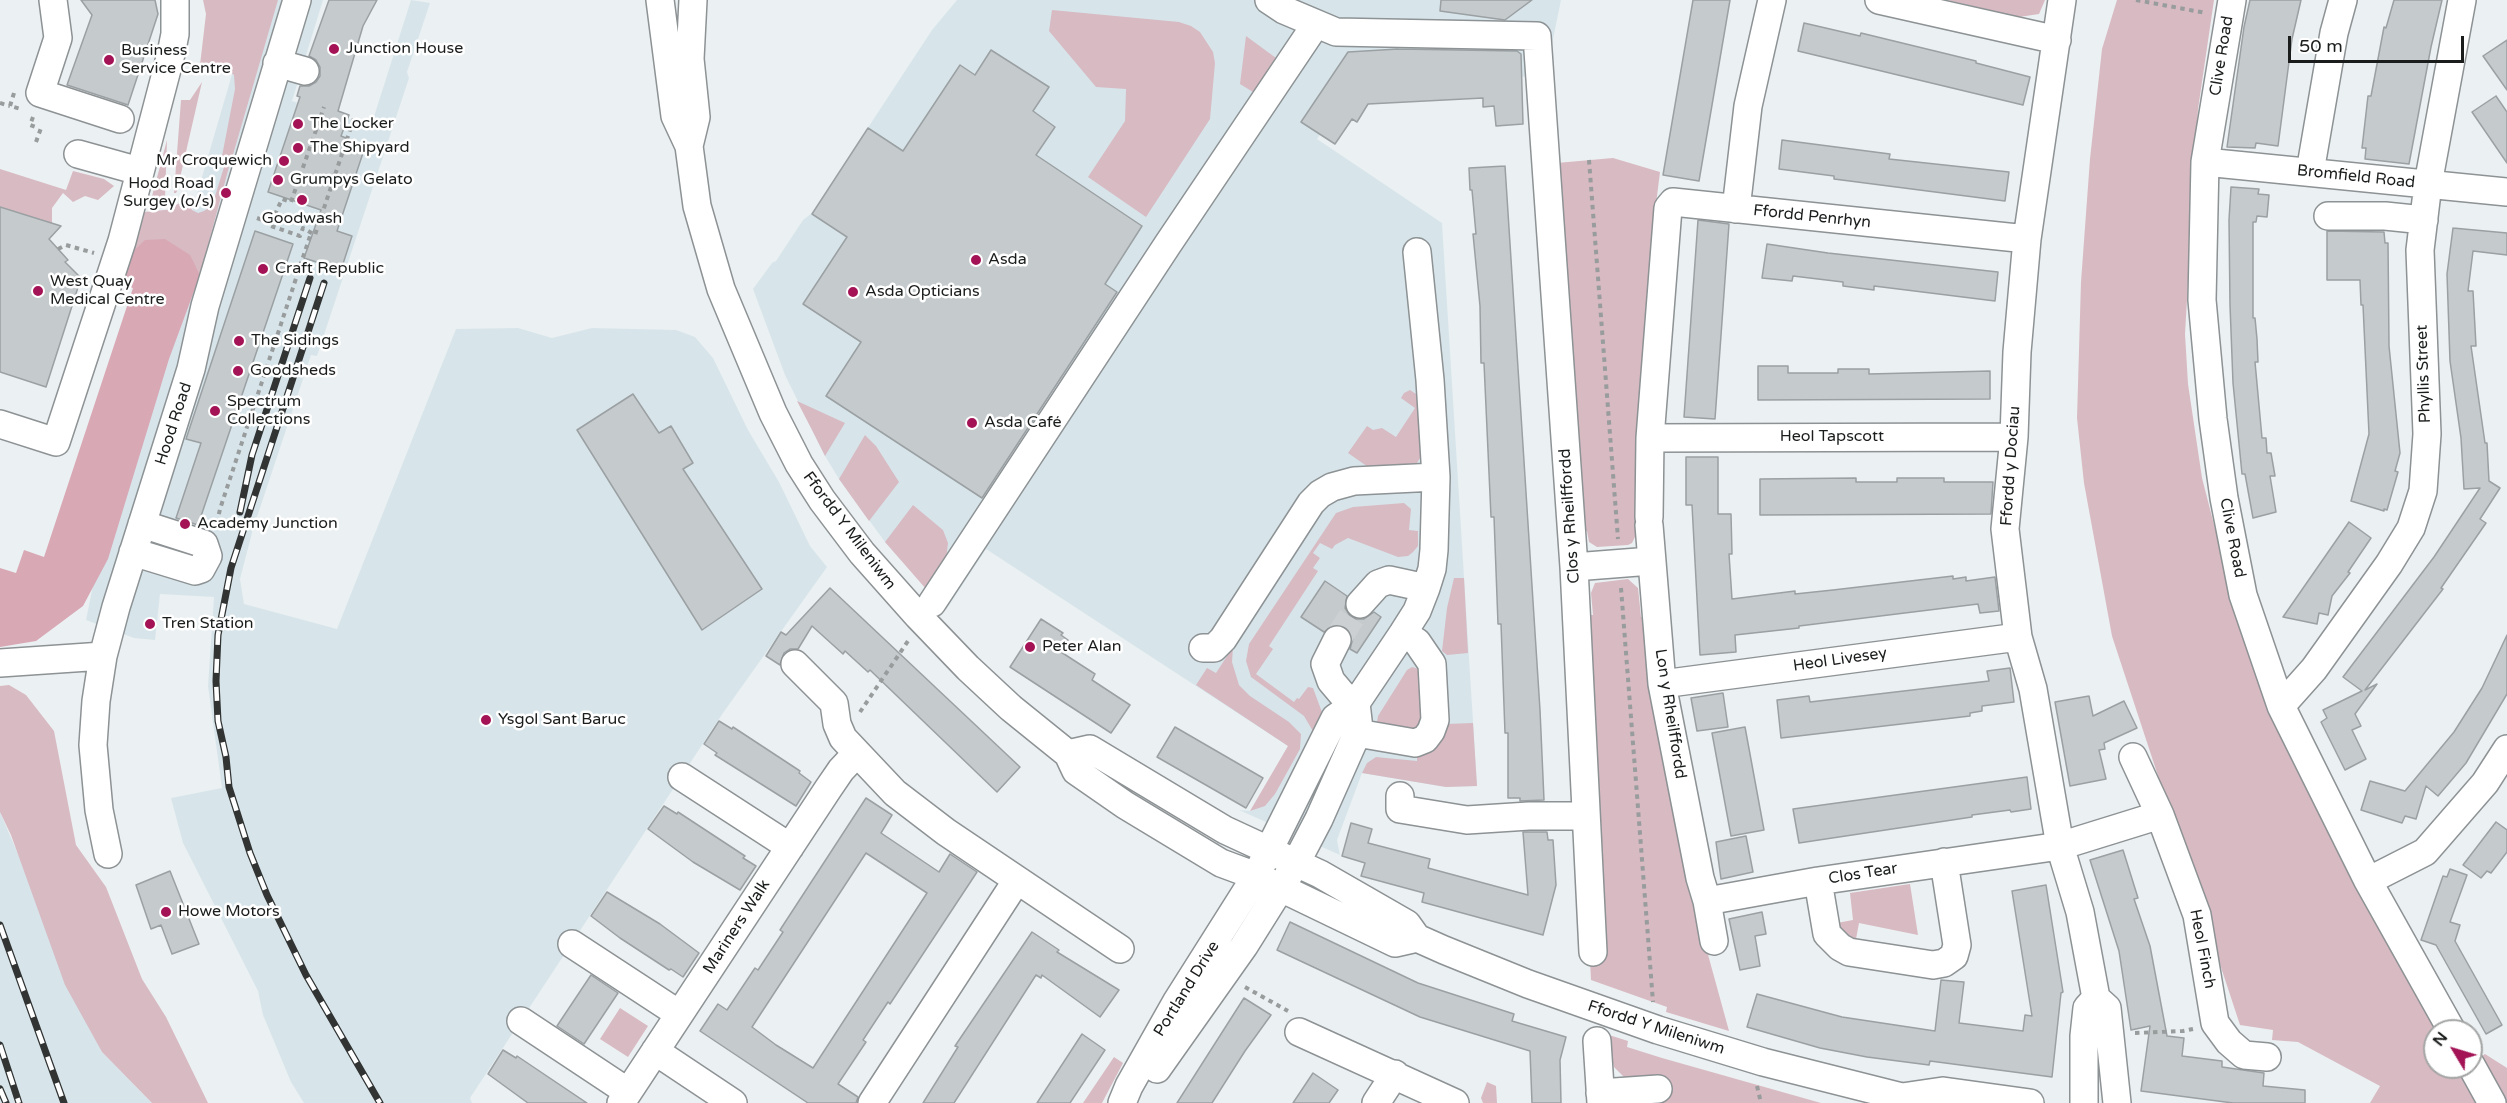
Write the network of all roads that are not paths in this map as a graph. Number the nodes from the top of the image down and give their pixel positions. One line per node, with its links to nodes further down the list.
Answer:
1 (53, 0): 17 (street)
2 (175, 0): 21 (street)
3 (297, 0): 15 (street, Hood Road)
4 (660, 0): 18 (street, Ffordd Y Mileniwm)
5 (693, 0): 18 (street, Ffordd Y Mileniwm)
6 (1269, 0): 13 (street)
7 (1772, 0): 25 (street, Ffordd Penrhyn)
8 (1879, 0): 14 (street)
9 (2062, 0): 14 (street, Ffordd y Dociau)
10 (2232, 0): 20 (street, Clive Road)
11 (2343, 0): 22 (street)
12 (2462, 0): 23 (street, Phyllis Street)
13 (1316, 24): 37 (street, Clos y Rheilffordd); 39 (street)
14 (2057, 40): 28 (street, Ffordd y Dociau)
15 (277, 63): 16 (street); 34 (street, Hood Road)
16 (305, 71)
17 (120, 119)
18 (689, 147): 54 (street, Ffordd Y Mileniwm)
19 (78, 154): 21 (street)
20 (2205, 162): 22 (street, Bromfield Road); 50 (street, Clive Road)
21 (139, 171): 30 (street)
22 (2310, 172): 23 (street, Bromfield Road)
23 (2428, 184): 24 (street, Bromfield Road); 27 (street, Phyllis Street)
24 (2507, 192)
25 (1736, 209): 28 (street, Ffordd Penrhyn); 32 (street, Lon y Rheilffordd)
26 (2328, 216): 27 (street)
27 (2424, 220): 50 (street, Phyllis Street)
28 (2027, 239): 31 (street, Ffordd y Dociau)
29 (1418, 252): 33 (street, Portland Drive)
30 (0, 424)
31 (2014, 436): 32 (street, Heol Tapscott); 42 (street, Ffordd y Dociau)
32 (1650, 438): 36 (street, Lon y Rheilffordd)
33 (1436, 477): 38 (street, Portland Drive); 44 (street)
34 (142, 524): 35 (street, Hood Road); 35 (street)
35 (133, 552): 45 (street, Hood Road)
36 (1651, 561): 37 (street); 48 (street, Lon y Rheilffordd)
37 (1574, 567): 59 (street, Clos y Rheilffordd)
38 (1426, 588): 40 (street); 41 (street, Portland Drive)
39 (932, 603)
40 (1360, 604)
41 (1404, 633): 49 (street, Portland Drive); 51 (street)
42 (2019, 637): 48 (street, Heol Livesey); 60 (street, Ffordd y Dociau)
43 (1337, 640): 49 (street)
44 (1203, 648)
45 (103, 656): 46 (street); 63 (street, Hood Road)
46 (0, 663)
47 (795, 664): 53 (street)
48 (1662, 684): 71 (street, Lon y Rheilffordd)
49 (1356, 703): 51 (street); 62 (street, Portland Drive)
50 (2281, 706): 69 (street, Clive Road)
51 (1357, 733): 65 (street, Portland Drive)
52 (2507, 749): 69 (street)
53 (856, 754): 61 (street, Mariners Walk); 67 (street)
54 (1068, 754): 62 (street, Ffordd Y Mileniwm); 66 (street, Ffordd Y Mileniwm)
55 (2133, 757): 58 (street, Heol Finch)
56 (682, 777): 61 (street)
57 (1400, 796): 59 (street)
58 (2160, 815): 60 (street); 84 (street, Heol Finch)
59 (1586, 816): 76 (street, Clos y Rheilffordd)
60 (2060, 846): 64 (street, Clos Tear); 77 (street, Ffordd y Dociau)
61 (790, 847): 78 (street, Mariners Walk)
62 (1269, 850): 65 (street, Ffordd Y Mileniwm); 66 (street, Portland Drive)
63 (108, 854)
64 (1944, 862): 68 (street, Clos Tear); 68 (street)
65 (1296, 863): 70 (street, Portland Drive); 72 (street, Ffordd Y Mileniwm)
66 (1256, 876): 70 (street, Ffordd Y Mileniwm); 93 (street, Portland Drive)
67 (1017, 880): 75 (street); 92 (street)
68 (1818, 881): 71 (street, Clos Tear)
69 (2368, 881): 79 (street, Clive Road)
70 (1280, 889): 72 (street, Ffordd Y Mileniwm); 94 (street, Portland Drive)
71 (1707, 901): 73 (street)
72 (1417, 938): 90 (street, Ffordd Y Mileniwm)
73 (1714, 941)
74 (572, 944): 78 (street)
75 (1120, 949)
76 (1593, 952)
77 (2096, 998): 98 (street); 99 (street, Ffordd y Dociau)
78 (679, 1014): 83 (street, Mariners Walk)
79 (2445, 1019)
80 (521, 1021): 88 (street)
81 (1299, 1032): 85 (street)
82 (1598, 1041): 89 (street)
83 (655, 1051): 88 (street, Mariners Walk); 91 (street)
84 (2267, 1058)
85 (1395, 1074): 95 (street); 96 (street)
86 (2479, 1079): 100 (street)
87 (1658, 1089): 89 (street)
88 (624, 1098)
89 (1601, 1098)
90 (1909, 1100): 97 (street, Ffordd Y Mileniwm)
91 (733, 1103)
92 (872, 1103)
93 (1122, 1103)
94 (1131, 1103)
95 (1376, 1103)
96 (1455, 1103)
97 (2030, 1103)
98 (2084, 1103)
99 (2117, 1103)
100 (2492, 1103)

